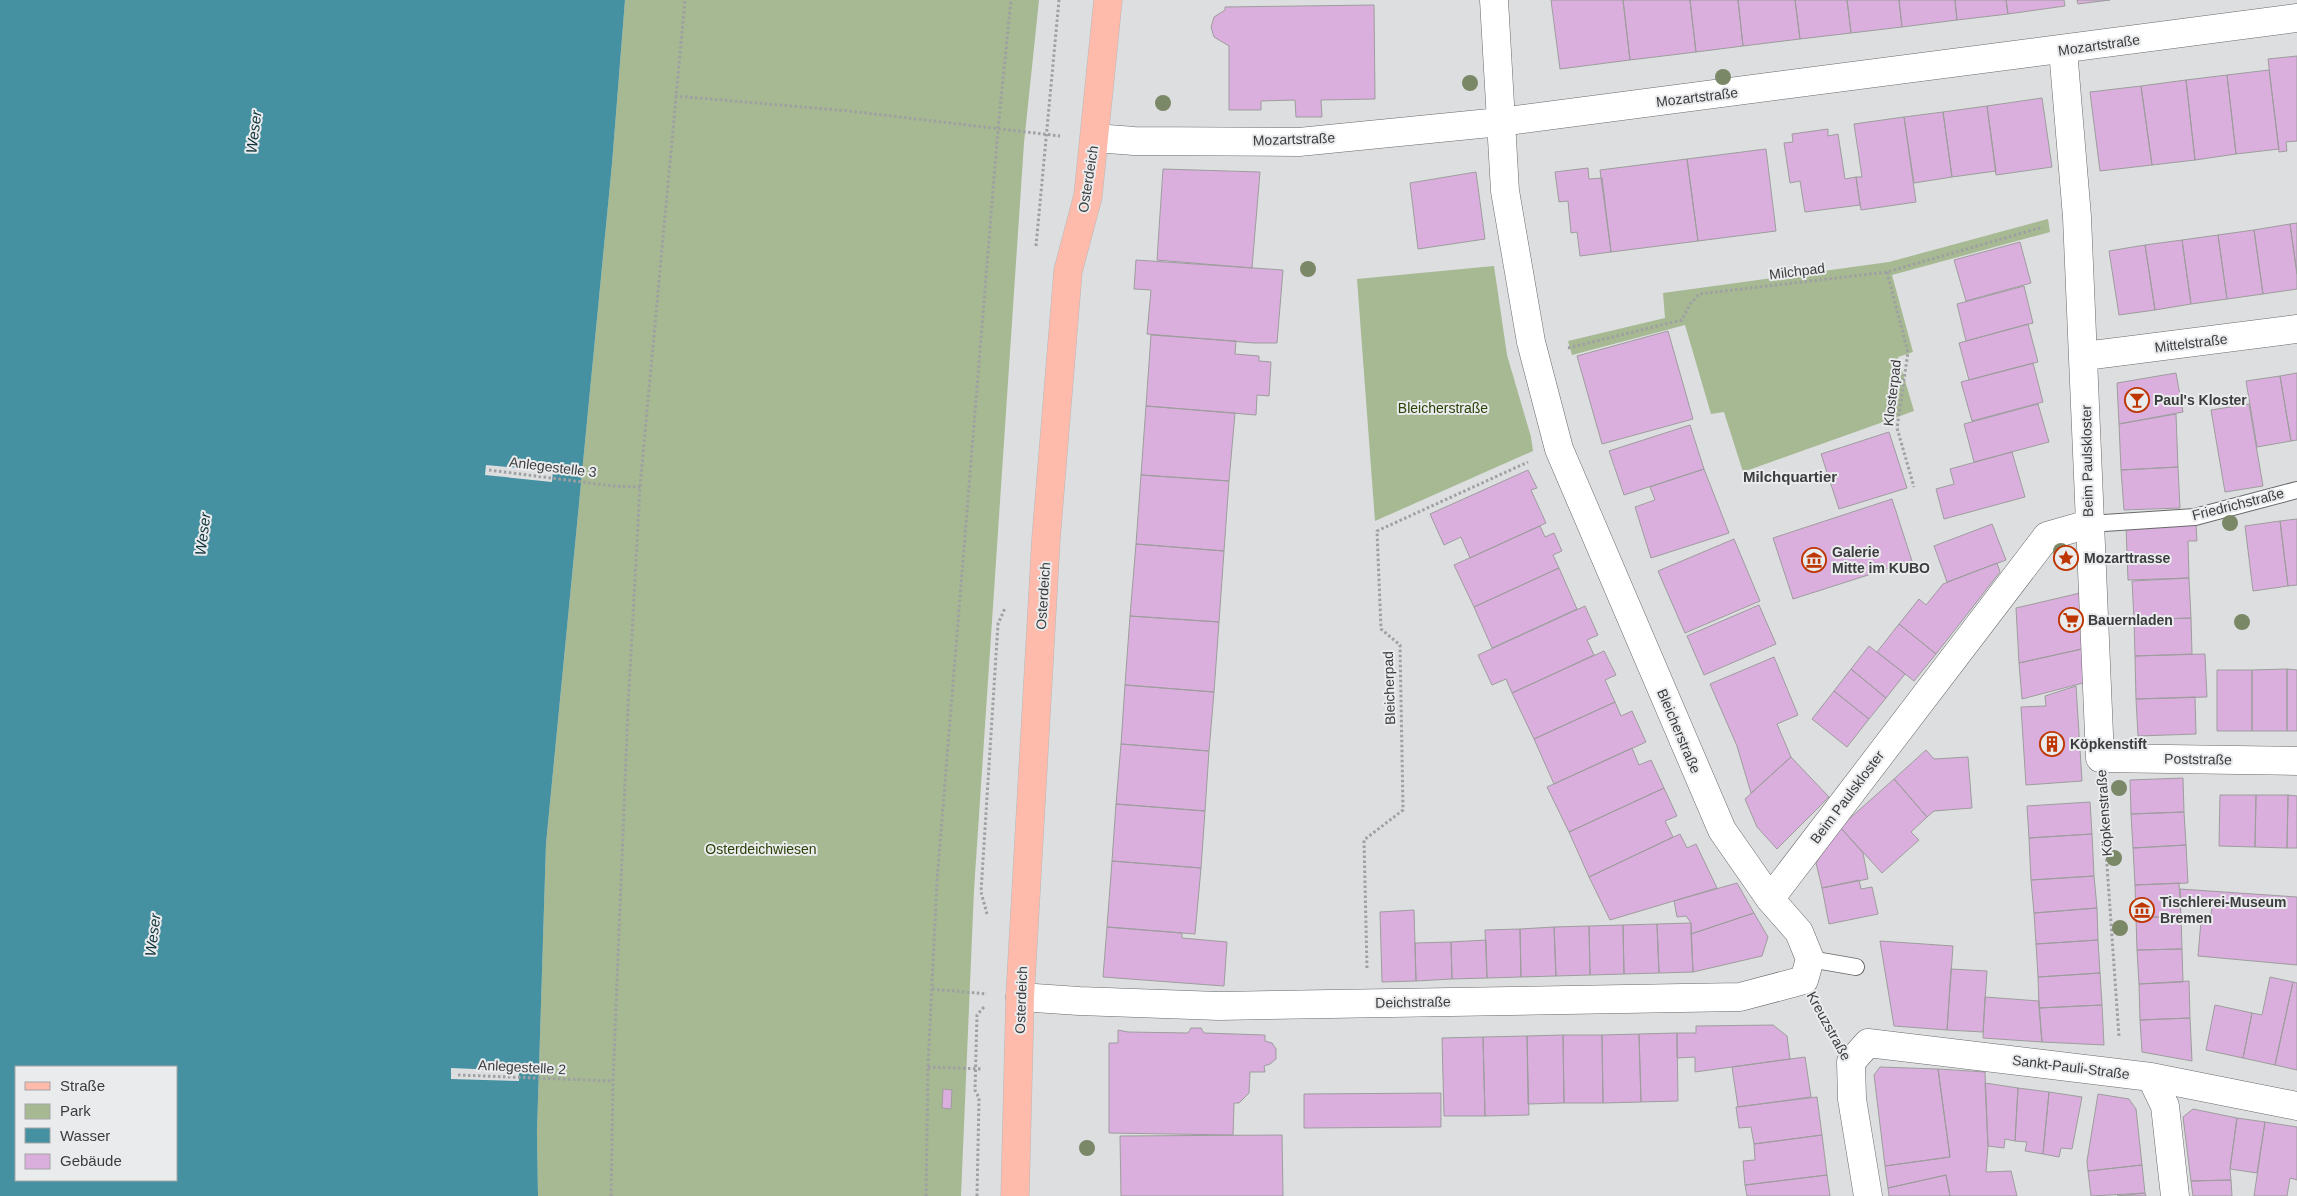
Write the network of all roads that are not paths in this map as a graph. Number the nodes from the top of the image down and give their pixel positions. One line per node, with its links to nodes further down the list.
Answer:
1 (1108, 0): 6 (main road, Osterdeich)
2 (1494, 0): 5 (street, Bleicherstraße)
3 (2297, 18): 4 (street, Mozartstraße)
4 (2063, 50): 5 (street, Mozartstraße); 8 (street, Beim Paulskloster)
5 (1500, 122): 6 (street, Mozartstraße); 13 (street, Bleicherstraße)
6 (1095, 138): 16 (main road, Osterdeich)
7 (2297, 329): 8 (street, Mittelstraße)
8 (2084, 356): 10 (street, Beim Paulskloster)
9 (2297, 490): 10 (lane, Friedrichstraße)
10 (2089, 524): 11 (street, Köpkenstraße); 13 (street, Beim Paulskloster)
11 (2100, 758): 12 (street, Poststraße)
12 (2297, 761)
13 (1770, 899): 15 (street)
14 (1856, 967): 15 (lane)
15 (1807, 970): 16 (street, Deichstraße)
16 (1020, 997): 20 (main road, Osterdeich)
17 (1851, 1062): 18 (street, Sankt-Pauli-Straße); 21 (street, Kreuzstraße)
18 (2151, 1077): 19 (street, Sankt-Pauli-Straße); 22 (street)
19 (2297, 1106)
20 (1015, 1196)
21 (1868, 1196)
22 (2175, 1196)

